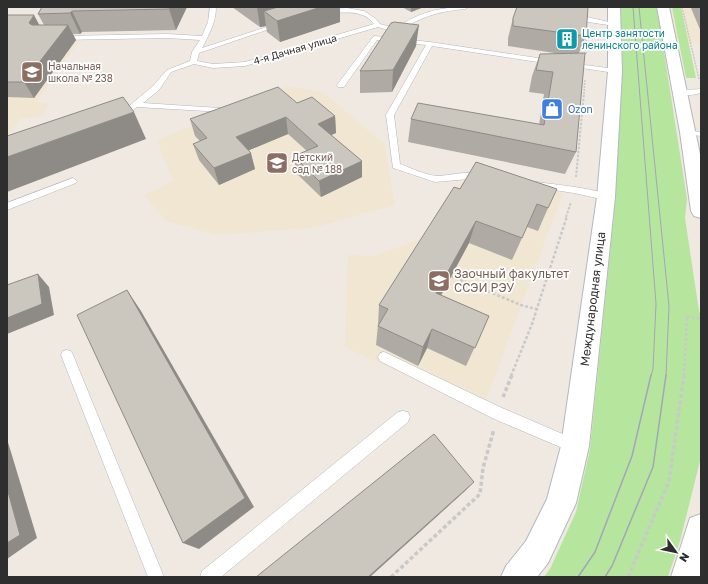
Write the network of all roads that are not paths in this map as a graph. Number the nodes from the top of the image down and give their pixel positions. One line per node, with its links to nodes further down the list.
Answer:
1 (212, 7): 11 (lane)
2 (464, 7): 9 (lane)
3 (576, 7): 6 (lane)
4 (663, 7): 20 (street)
5 (322, 11): 8 (lane)
6 (614, 16): 17 (street, Международная улица)
7 (285, 23): 13 (lane)
8 (378, 25): 9 (lane); 14 (lane, 4-я Дачная улица)
9 (397, 30): 12 (lane)
10 (50, 38): 11 (lane)
11 (202, 38): 13 (lane)
12 (430, 44): 15 (lane); 18 (lane); 25 (lane)
13 (195, 52): 14 (lane)
14 (193, 62): 21 (lane)
15 (555, 62)
16 (562, 64): 17 (lane)
17 (615, 71): 28 (street, Международная улица)
18 (341, 85)
19 (701, 91): 20 (lane)
20 (679, 92): 24 (street)
21 (138, 105): 22 (lane); 23 (lane)
22 (220, 110)
23 (111, 122)
24 (694, 133): 30 (street)
25 (491, 179)
26 (74, 181): 29 (lane)
27 (529, 184): 28 (lane)
28 (606, 197): 34 (street, Международная улица)
29 (7, 207)
30 (701, 211)
31 (67, 356): 36 (lane)
32 (384, 358): 34 (lane)
33 (403, 417): 37 (lane)
34 (575, 446): 38 (street, Международная улица)
35 (701, 529): 39 (street)
36 (156, 577)
37 (208, 577)
38 (517, 577)
39 (687, 577)

